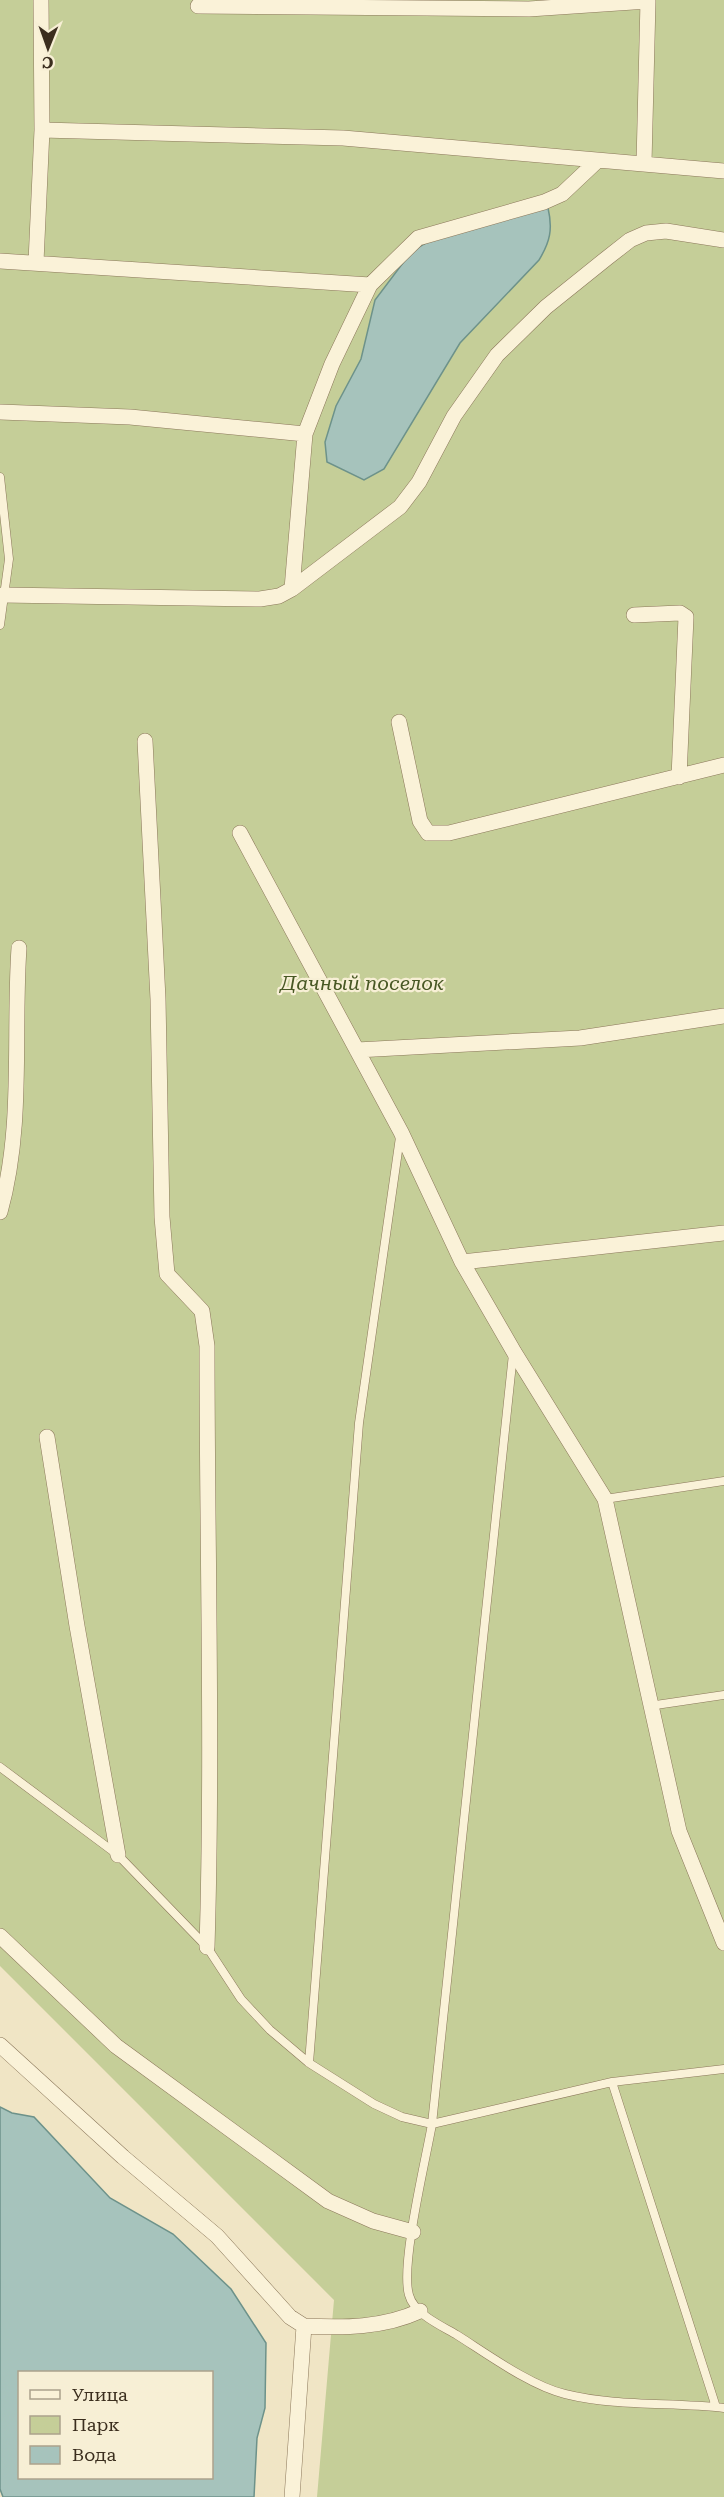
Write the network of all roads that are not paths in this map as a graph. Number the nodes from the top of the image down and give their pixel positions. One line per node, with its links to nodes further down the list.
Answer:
1 (41, 0): 5 (street)
2 (648, 0): 3 (street); 7 (street)
3 (529, 4): 4 (street)
4 (198, 6)
5 (42, 130): 6 (street); 11 (street)
6 (596, 162): 7 (street); 12 (street)
7 (644, 163): 8 (street)
8 (724, 171)
9 (724, 240): 16 (street)
10 (0, 261): 11 (street)
11 (36, 262): 12 (street)
12 (370, 285): 14 (street)
13 (0, 412): 14 (street)
14 (306, 434): 16 (street)
15 (0, 477): 17 (lane)
16 (292, 589): 17 (street)
17 (2, 595): 19 (lane)
18 (634, 615): 23 (street)
19 (0, 625)
20 (399, 722): 23 (street)
21 (145, 741): 42 (street)
22 (724, 765): 23 (street)
23 (679, 777)
24 (240, 833): 27 (street)
25 (18, 948): 29 (street)
26 (724, 1016): 27 (street)
27 (357, 1050): 28 (street)
28 (400, 1132): 31 (street); 44 (lane)
29 (0, 1212)
30 (724, 1233): 31 (street)
31 (462, 1262): 32 (street)
32 (514, 1352): 35 (street); 47 (lane)
33 (47, 1437): 39 (street)
34 (724, 1480): 35 (lane)
35 (604, 1499): 37 (street)
36 (724, 1695): 37 (lane)
37 (649, 1706): 41 (street)
38 (0, 1767): 39 (lane)
39 (118, 1855): 42 (lane)
40 (0, 1936): 48 (street)
41 (724, 1943)
42 (207, 1947): 44 (lane)
43 (0, 2045): 50 (street)
44 (309, 2063): 47 (lane)
45 (724, 2068): 46 (lane)
46 (612, 2082): 47 (lane); 51 (lane)
47 (432, 2124): 48 (lane)
48 (413, 2232): 49 (lane)
49 (420, 2311): 50 (street); 51 (lane)
50 (304, 2326): 52 (street)
51 (720, 2408)
52 (292, 2497)

